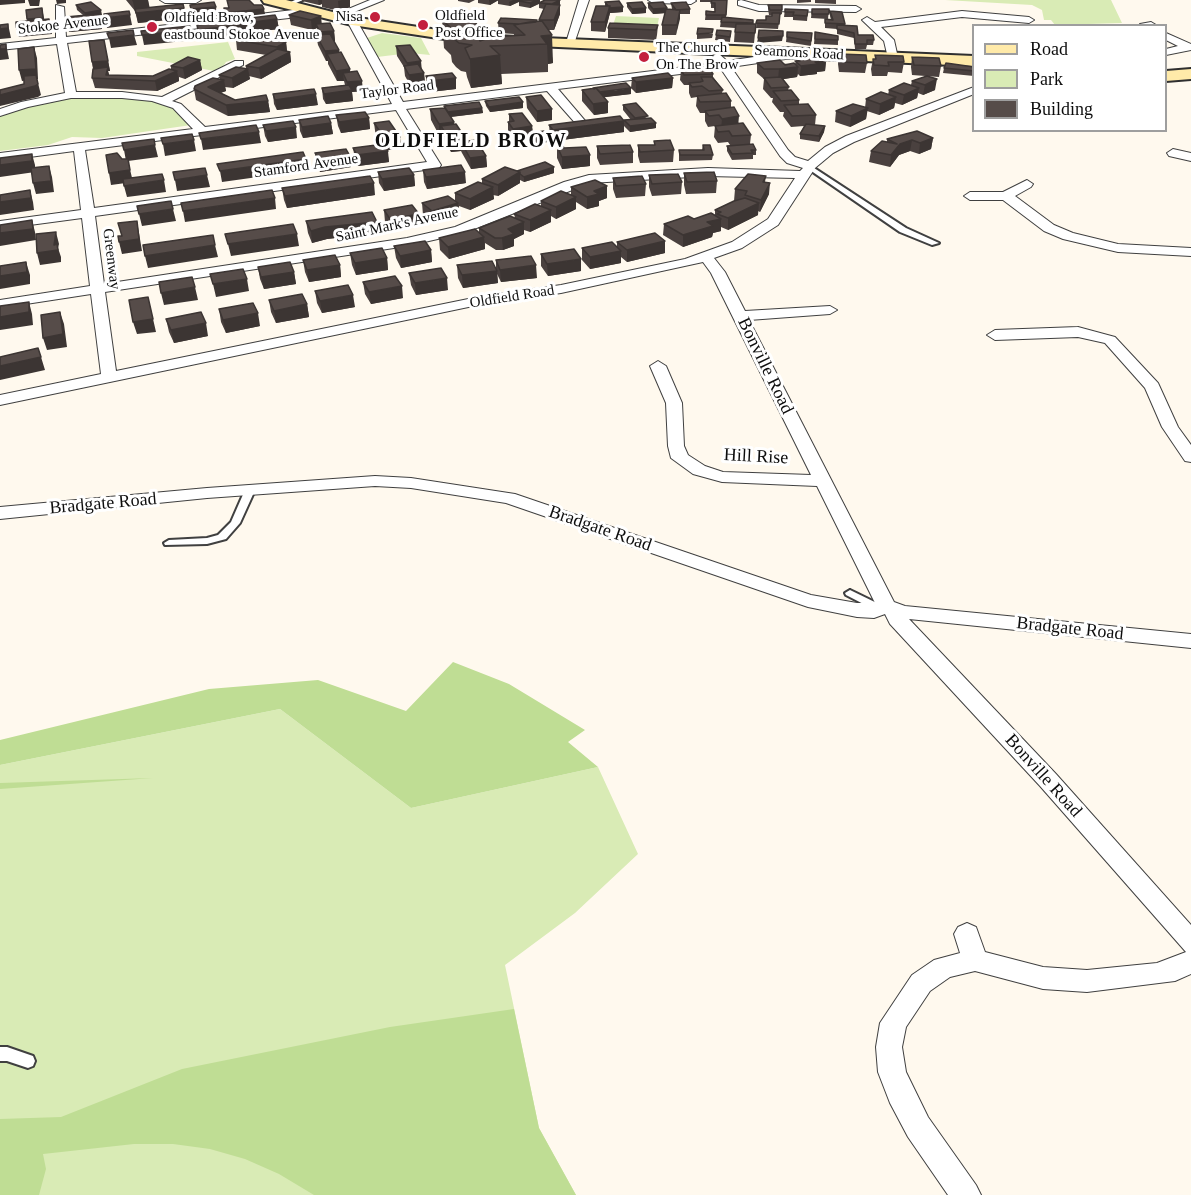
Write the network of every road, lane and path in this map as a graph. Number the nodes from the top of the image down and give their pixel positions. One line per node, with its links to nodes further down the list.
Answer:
1 (196, 0): 6 (street)
2 (269, 0): 10 (street, Seamons Road)
3 (379, 0): 12 (street)
4 (584, 0): 19 (street)
5 (653, 0): 7 (street)
6 (167, 2)
7 (691, 2)
8 (741, 3): 9 (street)
9 (855, 4): 16 (street)
10 (298, 5): 12 (street, Seamons Road); 18 (street, Stokoe Avenue)
11 (59, 7): 18 (street)
12 (334, 17): 14 (street, Seamons Road)
13 (1029, 20): 15 (street)
14 (352, 21): 19 (street, Seamons Road); 35 (street, Stamford Avenue)
15 (1006, 22): 16 (street)
16 (872, 25): 25 (street)
17 (1167, 36): 21 (street)
18 (61, 40): 20 (street, Stokoe Avenue); 33 (street)
19 (569, 44): 22 (street, Seamons Road)
20 (0, 47)
21 (1189, 47): 24 (street)
22 (715, 49): 23 (street, Seamons Road); 28 (street)
23 (797, 52): 25 (street, Seamons Road); 28 (street, Taylor Road)
24 (1167, 52)
25 (893, 58): 26 (street, Seamons Road)
26 (972, 61)
27 (239, 63): 34 (street)
28 (724, 64): 31 (street, Taylor Road); 43 (street)
29 (1191, 74): 30 (street)
30 (1167, 76)
31 (550, 87): 35 (street, Taylor Road); 37 (street)
32 (972, 91): 43 (street, Oldfield Road)
33 (71, 95): 34 (street); 36 (street)
34 (163, 100): 38 (street)
35 (399, 106): 38 (street, Taylor Road); 47 (street, Stamford Avenue)
36 (0, 113)
37 (581, 123)
38 (202, 131): 39 (street, Taylor Road)
39 (79, 147): 41 (street, Taylor Road); 47 (street, Greenway)
40 (1170, 152): 42 (street)
41 (0, 157)
42 (1191, 157)
43 (808, 169): 49 (lane); 51 (street, Oldfield Road); 52 (street, Saint Mark's Avenue)
44 (1027, 184): 46 (street)
45 (970, 196): 46 (street)
46 (1006, 196): 50 (street)
47 (88, 213): 48 (street); 52 (street, Greenway)
48 (0, 225)
49 (935, 243)
50 (1191, 252)
51 (706, 256): 55 (street, Bonville Road); 58 (street, Oldfield Road)
52 (98, 289): 53 (street, Saint Mark's Avenue); 58 (street, Greenway)
53 (0, 304)
54 (830, 310): 55 (street)
55 (740, 316): 61 (street, Bonville Road)
56 (996, 335): 60 (street)
57 (658, 366): 61 (street, Hill Rise)
58 (109, 375): 59 (street, Oldfield Road)
59 (0, 400)
60 (1191, 457)
61 (822, 481): 66 (street, Bonville Road)
62 (250, 490): 63 (street, Bradgate Road); 64 (lane); 66 (street, Bradgate Road)
63 (0, 513)
64 (169, 543)
65 (850, 593): 66 (lane)
66 (887, 608): 67 (street, Bradgate Road); 69 (street, Bonville Road)
67 (1189, 645)
68 (967, 934): 70 (street)
69 (1191, 944)
70 (975, 960): 71 (street); 74 (street)
71 (1191, 961)
72 (0, 1054): 73 (lane)
73 (27, 1061)
74 (966, 1195)

